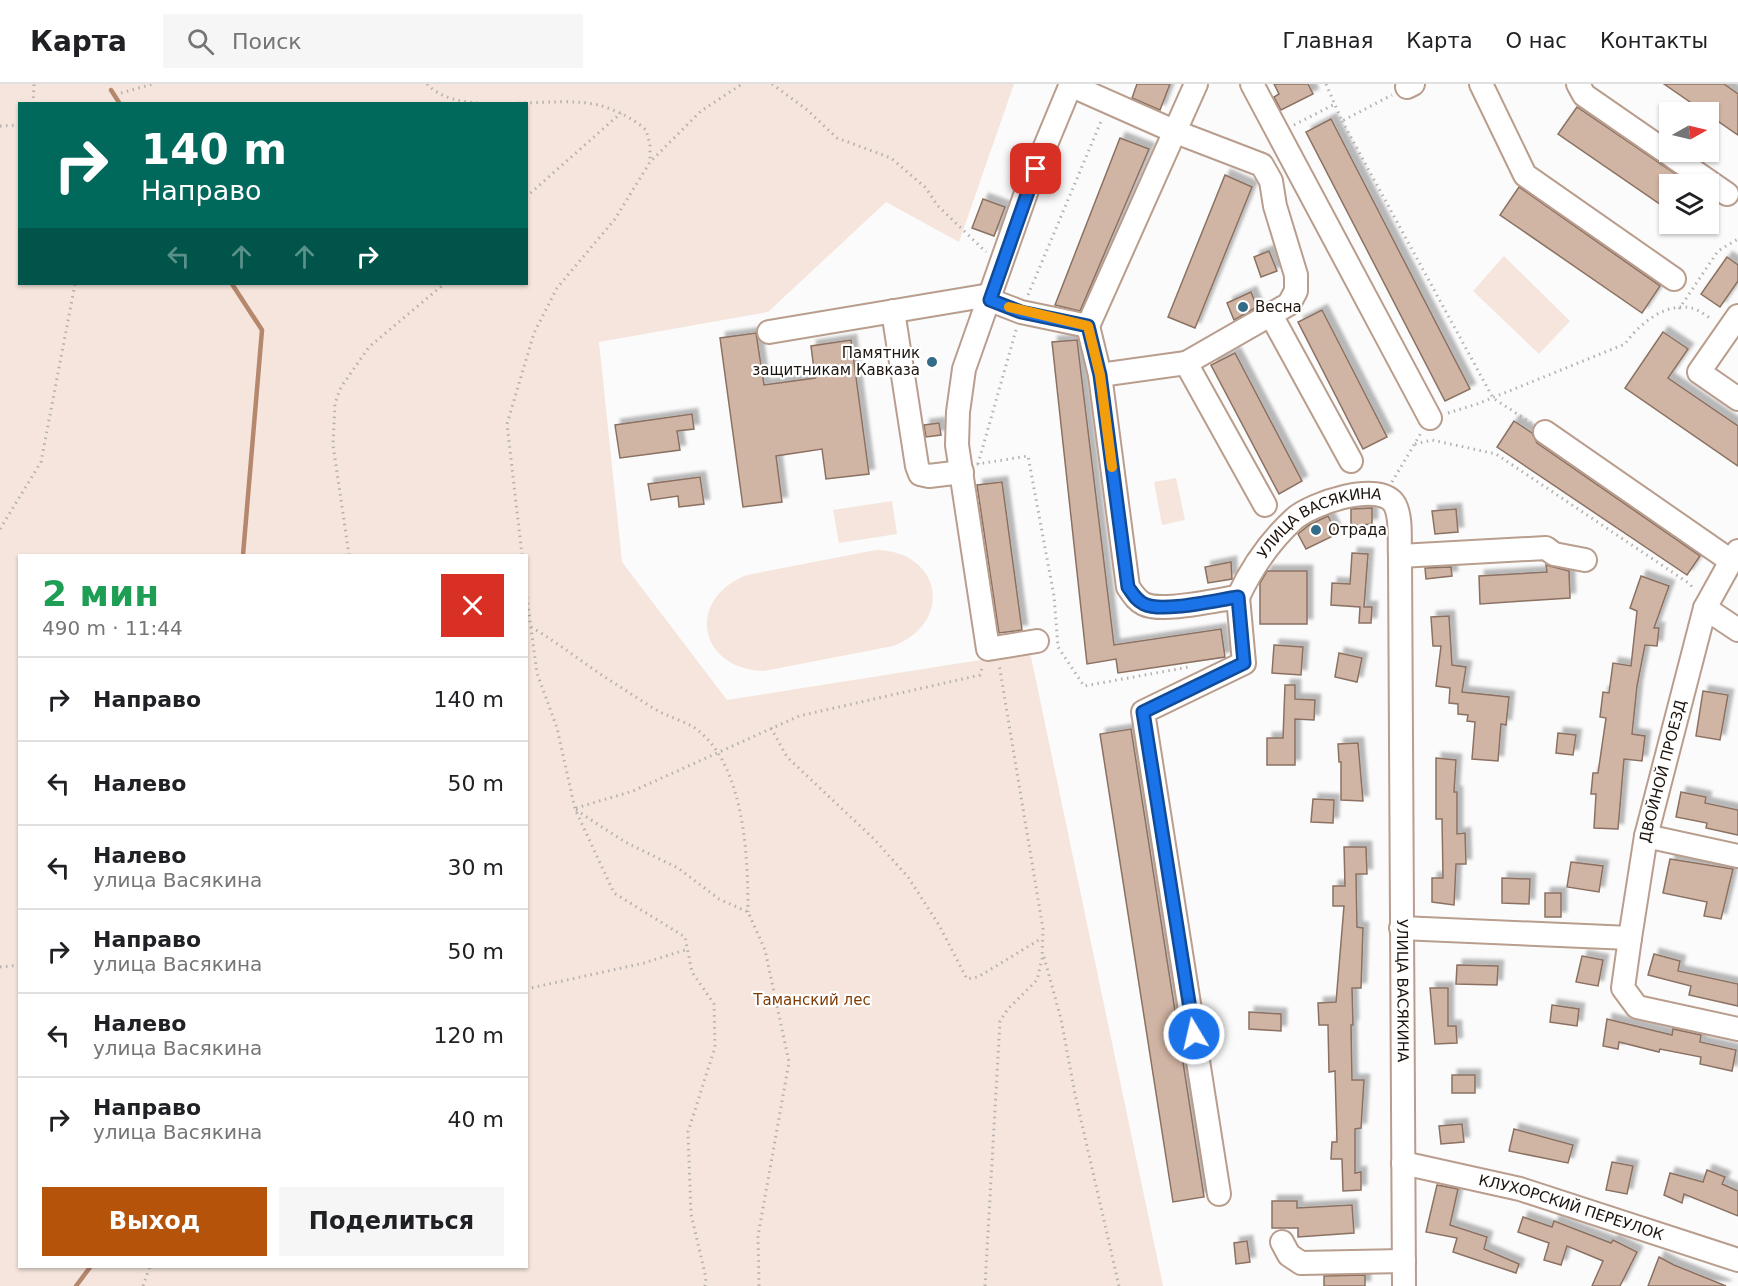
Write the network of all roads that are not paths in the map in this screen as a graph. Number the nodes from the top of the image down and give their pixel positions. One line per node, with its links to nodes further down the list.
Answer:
1 (1196, 84): 6 (street)
2 (1252, 84): 7 (street)
3 (1481, 84): 10 (street)
4 (1578, 84): 9 (street)
5 (1071, 85): 6 (street); 11 (street)
6 (1176, 132): 8 (street); 15 (street)
7 (1289, 154): 8 (street); 20 (street)
8 (1262, 165): 13 (street)
9 (1727, 194)
10 (1674, 279)
11 (990, 298): 12 (street); 15 (street); 23 (street)
12 (893, 311): 16 (street); 23 (street)
13 (1271, 315): 17 (street); 22 (street)
14 (1734, 322): 19 (street)
15 (1088, 326): 18 (street)
16 (769, 332)
17 (1185, 363): 18 (street); 24 (street)
18 (1100, 375): 28 (street)
19 (1738, 399)
20 (1430, 418)
21 (1545, 432): 26 (street)
22 (1351, 461)
23 (962, 472): 31 (street)
24 (1265, 505)
25 (1400, 556): 27 (street); 28 (street, УЛИЦА ВАСЯКИНА); 34 (street, УЛИЦА ВАСЯКИНА)
26 (1734, 556): 29 (street, ДВОЙНОЙ ПРОЕЗД)
27 (1586, 560)
28 (1238, 597): 38 (street)
29 (1705, 608): 30 (street); 32 (street, ДВОЙНОЙ ПРОЕЗД)
30 (1738, 630)
31 (1037, 641)
32 (1646, 836): 33 (street); 35 (street, ДВОЙНОЙ ПРОЕЗД)
33 (1738, 856)
34 (1401, 928): 35 (street); 37 (street, УЛИЦА ВАСЯКИНА)
35 (1630, 938): 36 (street, ДВОЙНОЙ ПРОЕЗД)
36 (1738, 1029)
37 (1403, 1163): 40 (street, КЛУХОРСКИЙ ПЕРЕУЛОК); 41 (street, УЛИЦА ВАСЯКИНА)
38 (1219, 1194)
39 (1282, 1242): 41 (street)
40 (1738, 1260)
41 (1404, 1261): 42 (street, УЛИЦА ВАСЯКИНА)
42 (1404, 1286)

